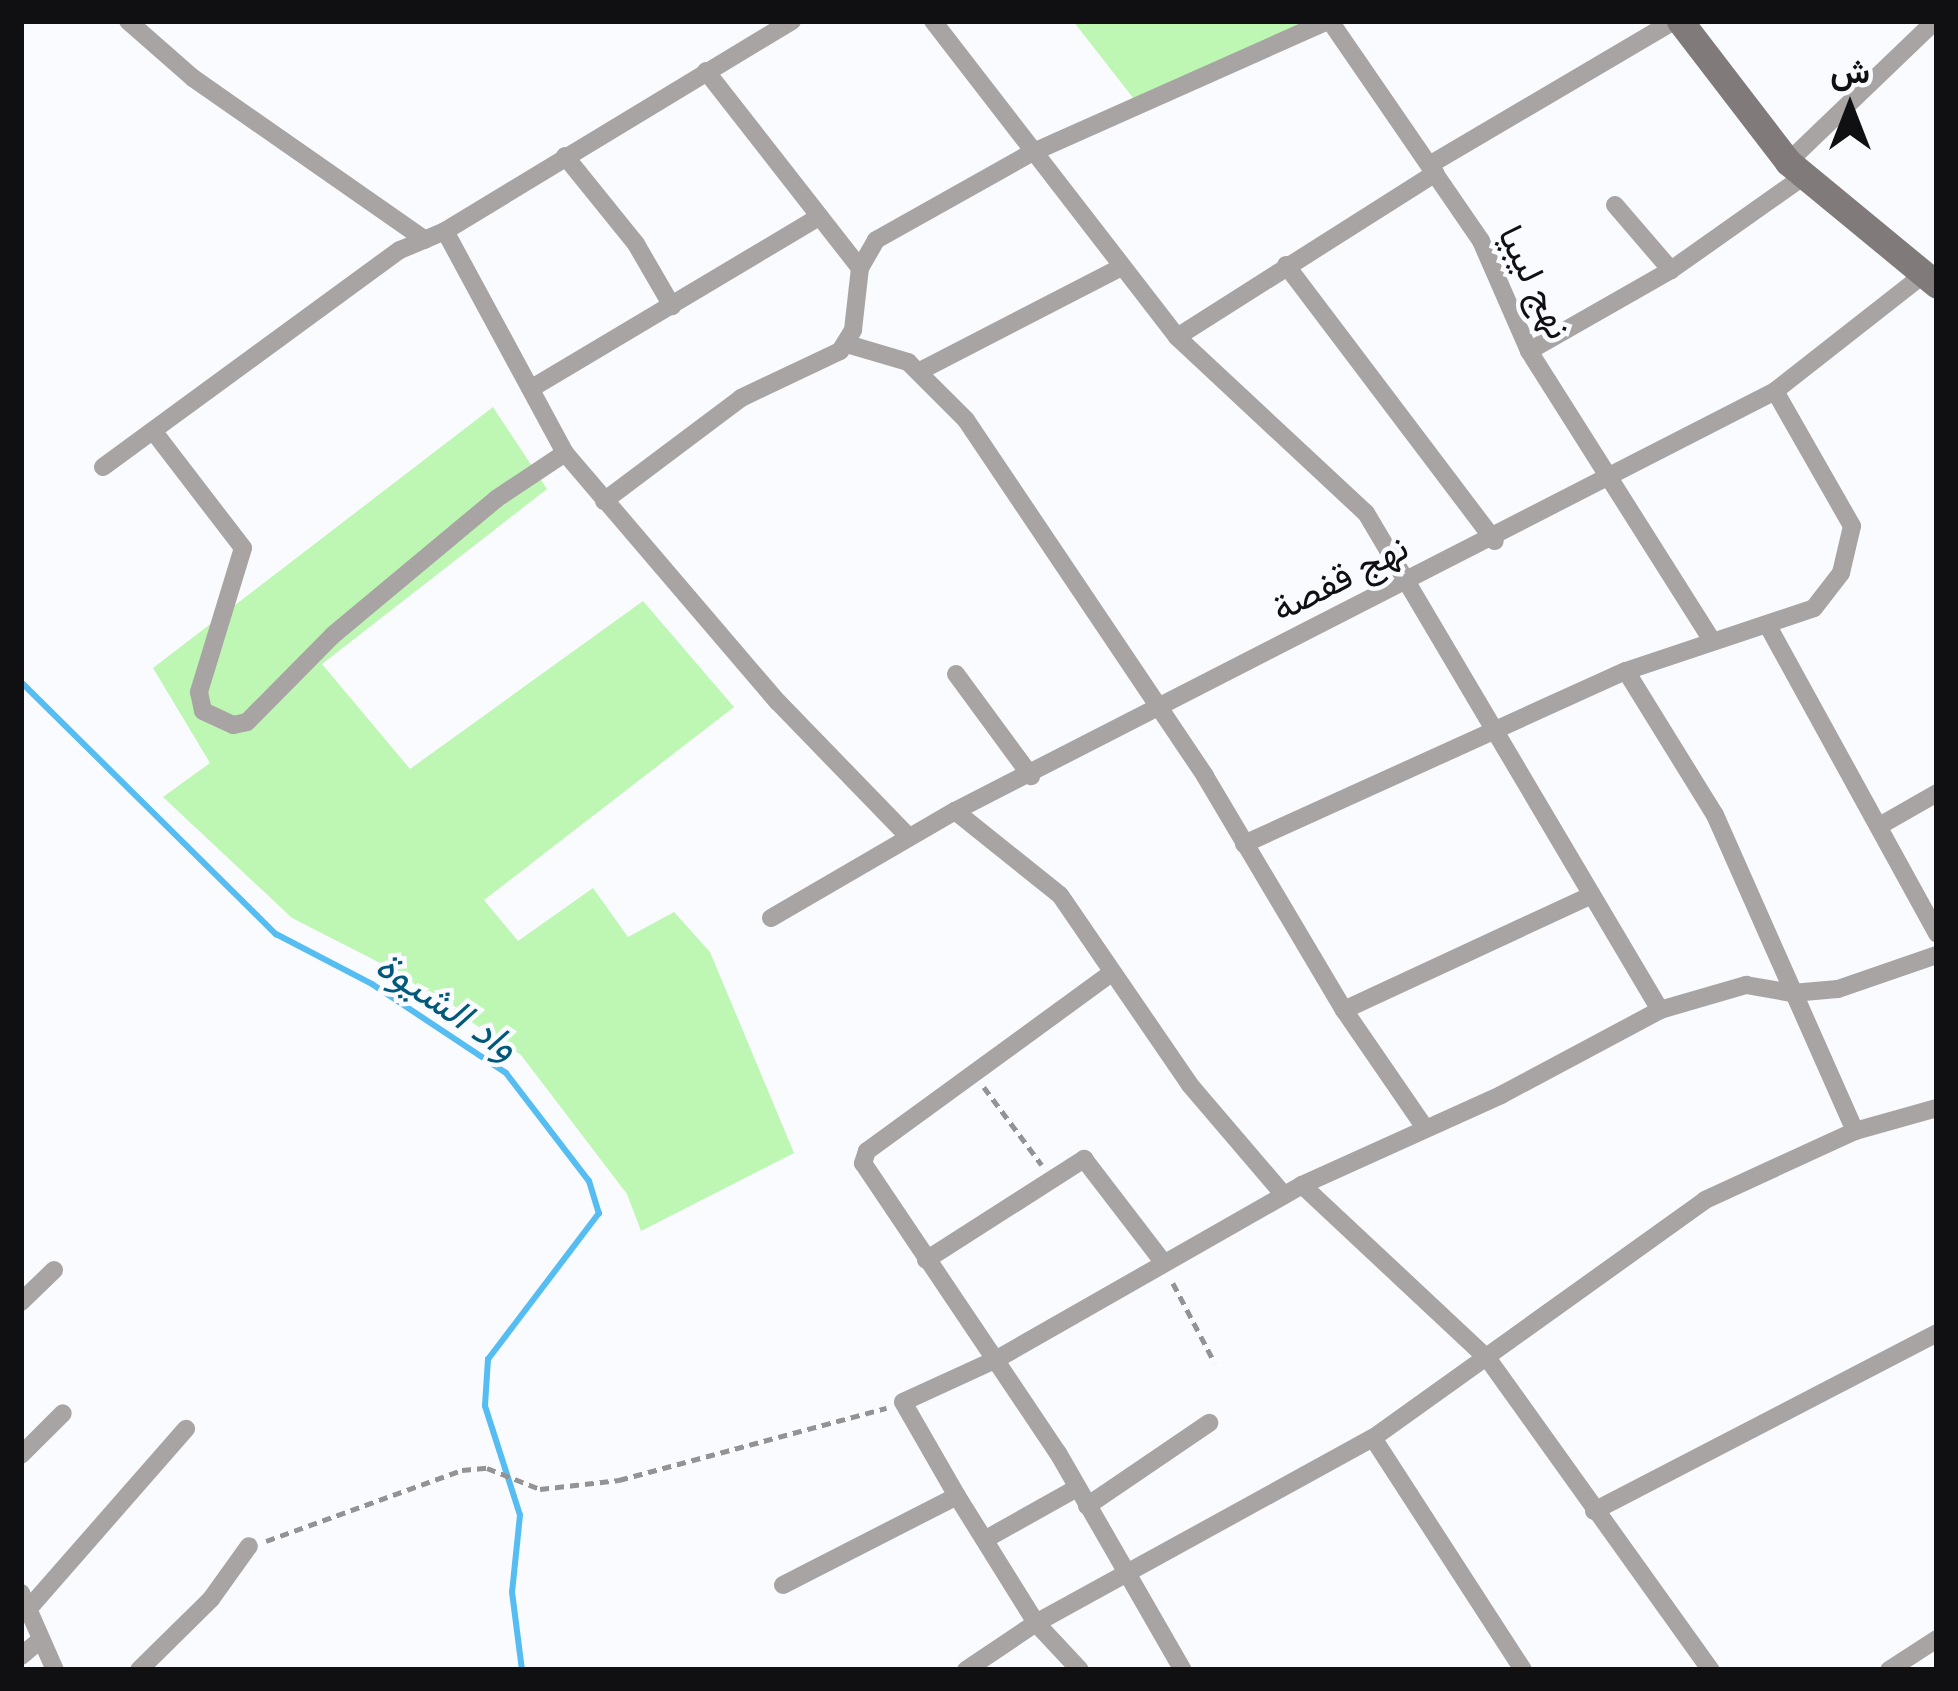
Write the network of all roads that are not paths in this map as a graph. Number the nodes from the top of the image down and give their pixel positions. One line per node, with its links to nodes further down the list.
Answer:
1 (128, 21): 15 (street)
2 (792, 21): 7 (street)
3 (932, 21): 8 (street)
4 (1329, 21): 8 (street); 10 (street, نهج ليبيا)
5 (1677, 21): 10 (street); 11 (main road)
6 (1922, 25): 11 (street)
7 (706, 71): 9 (street); 13 (street)
8 (1029, 154): 17 (street); 18 (street)
9 (565, 156): 14 (street); 21 (street)
10 (1433, 168): 16 (street); 24 (street, نهج ليبيا)
11 (1796, 169): 19 (street); 20 (main road)
12 (1616, 205): 19 (street)
13 (816, 219): 17 (street); 21 (street)
14 (445, 231): 15 (street); 26 (street)
15 (425, 240): 28 (street)
16 (1286, 265): 22 (street); 33 (street)
17 (860, 268): 23 (street)
18 (1118, 269): 22 (street); 25 (street)
19 (1671, 270): 24 (street)
20 (1930, 280): 27 (street, نهج قفصة)
21 (672, 306): 26 (street)
22 (1177, 337): 34 (street)
23 (847, 344): 25 (street); 32 (street)
24 (1529, 351): 31 (street, نهج ليبيا)
25 (920, 371): 39 (street)
26 (532, 388): 29 (street)
27 (1775, 391): 31 (street, نهج قفصة); 35 (street)
28 (154, 431): 29 (street); 30 (street)
29 (565, 453): 32 (street)
30 (103, 467)
31 (1615, 478): 33 (street, نهج قفصة); 36 (street, نهج ليبيا)
32 (604, 501): 45 (street)
33 (1495, 541): 34 (street, نهج قفصة)
34 (1410, 578): 39 (street, نهج قفصة); 40 (street)
35 (1768, 626): 36 (street); 44 (street)
36 (1711, 639): 37 (street)
37 (1626, 671): 40 (street); 52 (street)
38 (956, 674): 41 (street)
39 (1160, 709): 41 (street, نهج قفصة); 46 (street)
40 (1496, 727): 46 (street); 47 (street)
41 (1030, 776): 43 (street, نهج قفصة)
42 (1937, 793): 44 (street)
43 (955, 811): 45 (street, نهج قفصة); 51 (street)
44 (1881, 825): 49 (street)
45 (908, 836): 48 (street, نهج قفصة)
46 (1244, 844): 53 (street)
47 (1592, 895): 53 (street); 54 (street)
48 (771, 918)
49 (1937, 934)
50 (1937, 955): 52 (street)
51 (1110, 974): 59 (street); 60 (street)
52 (1792, 993): 54 (street); 57 (street)
53 (1343, 1010): 56 (street)
54 (1660, 1010): 56 (street)
55 (1937, 1108): 57 (street)
56 (1425, 1128): 58 (street)
57 (1856, 1131): 66 (street)
58 (1302, 1185): 59 (street); 66 (street)
59 (1284, 1196): 61 (street)
60 (926, 1260): 61 (street); 65 (street)
61 (1162, 1262): 65 (street)
62 (53, 1270): 63 (street)
63 (21, 1302)
64 (1937, 1334): 74 (street)
65 (997, 1359): 72 (street); 73 (street)
66 (1488, 1359): 70 (street); 74 (street)
67 (63, 1413): 71 (street)
68 (1209, 1423): 73 (street)
69 (186, 1429): 79 (street)
70 (1373, 1438): 77 (street); 90 (street)
71 (21, 1454)
72 (957, 1496): 75 (street); 78 (street)
73 (1081, 1498): 75 (street); 77 (street)
74 (1594, 1511): 84 (street)
75 (986, 1539): 80 (street)
76 (249, 1546): 86 (street)
77 (1129, 1574): 80 (street); 89 (street)
78 (783, 1585)
79 (26, 1600): 82 (street)
80 (1036, 1623): 87 (street); 88 (street)
81 (1937, 1639): 92 (street)
82 (41, 1640): 83 (street); 85 (street)
83 (21, 1656)
84 (1705, 1663): 91 (street)
85 (55, 1670)
86 (139, 1670)
87 (966, 1670)
88 (1080, 1670)
89 (1183, 1670)
90 (1523, 1670)
91 (1681, 1670)
92 (1889, 1670)

